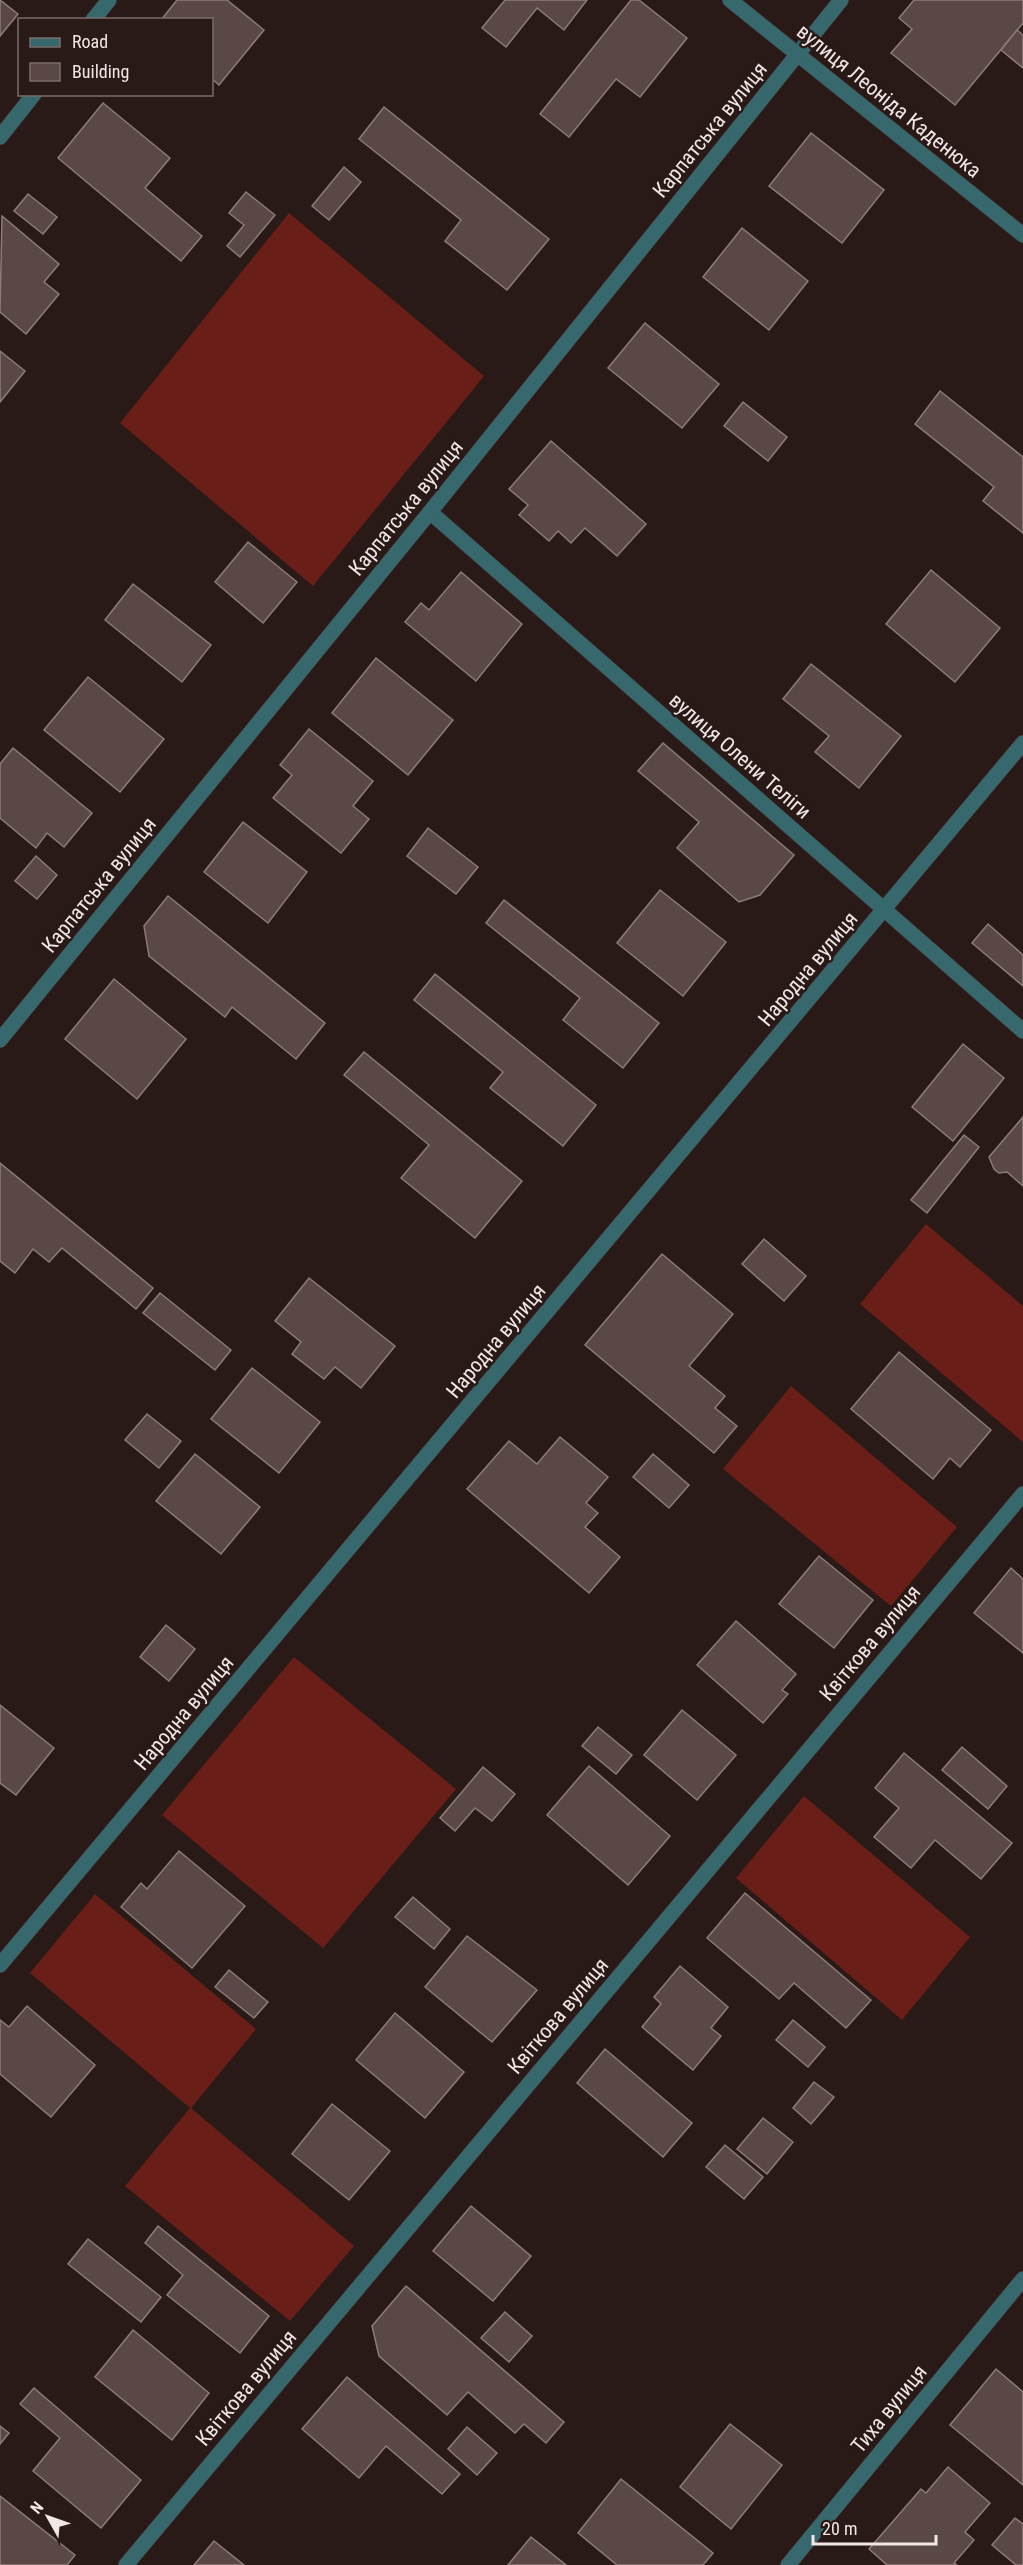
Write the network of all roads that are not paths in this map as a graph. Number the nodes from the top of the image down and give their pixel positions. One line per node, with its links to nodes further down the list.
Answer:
1 (109, 0): 4 (street)
2 (730, 0): 5 (street, вулиця Леоніда Каденюка)
3 (841, 0): 5 (street, Карпатська вулиця)
4 (95, 18)
5 (797, 55): 8 (street, вулиця Леоніда Каденюка); 9 (street, Карпатська вулиця)
6 (32, 96): 7 (street)
7 (0, 137)
8 (1023, 235)
9 (430, 512): 11 (street, вулиця Олени Теліги); 13 (street, Карпатська вулиця)
10 (1023, 743): 11 (street, Народна вулиця)
11 (885, 910): 12 (street, вулиця Олени Теліги); 15 (street, Народна вулиця)
12 (1023, 1031)
13 (0, 1040)
14 (1023, 1494): 17 (street, Квіткова вулиця)
15 (0, 1965)
16 (1023, 2279): 18 (street, Тиха вулиця)
17 (126, 2565)
18 (788, 2565)

